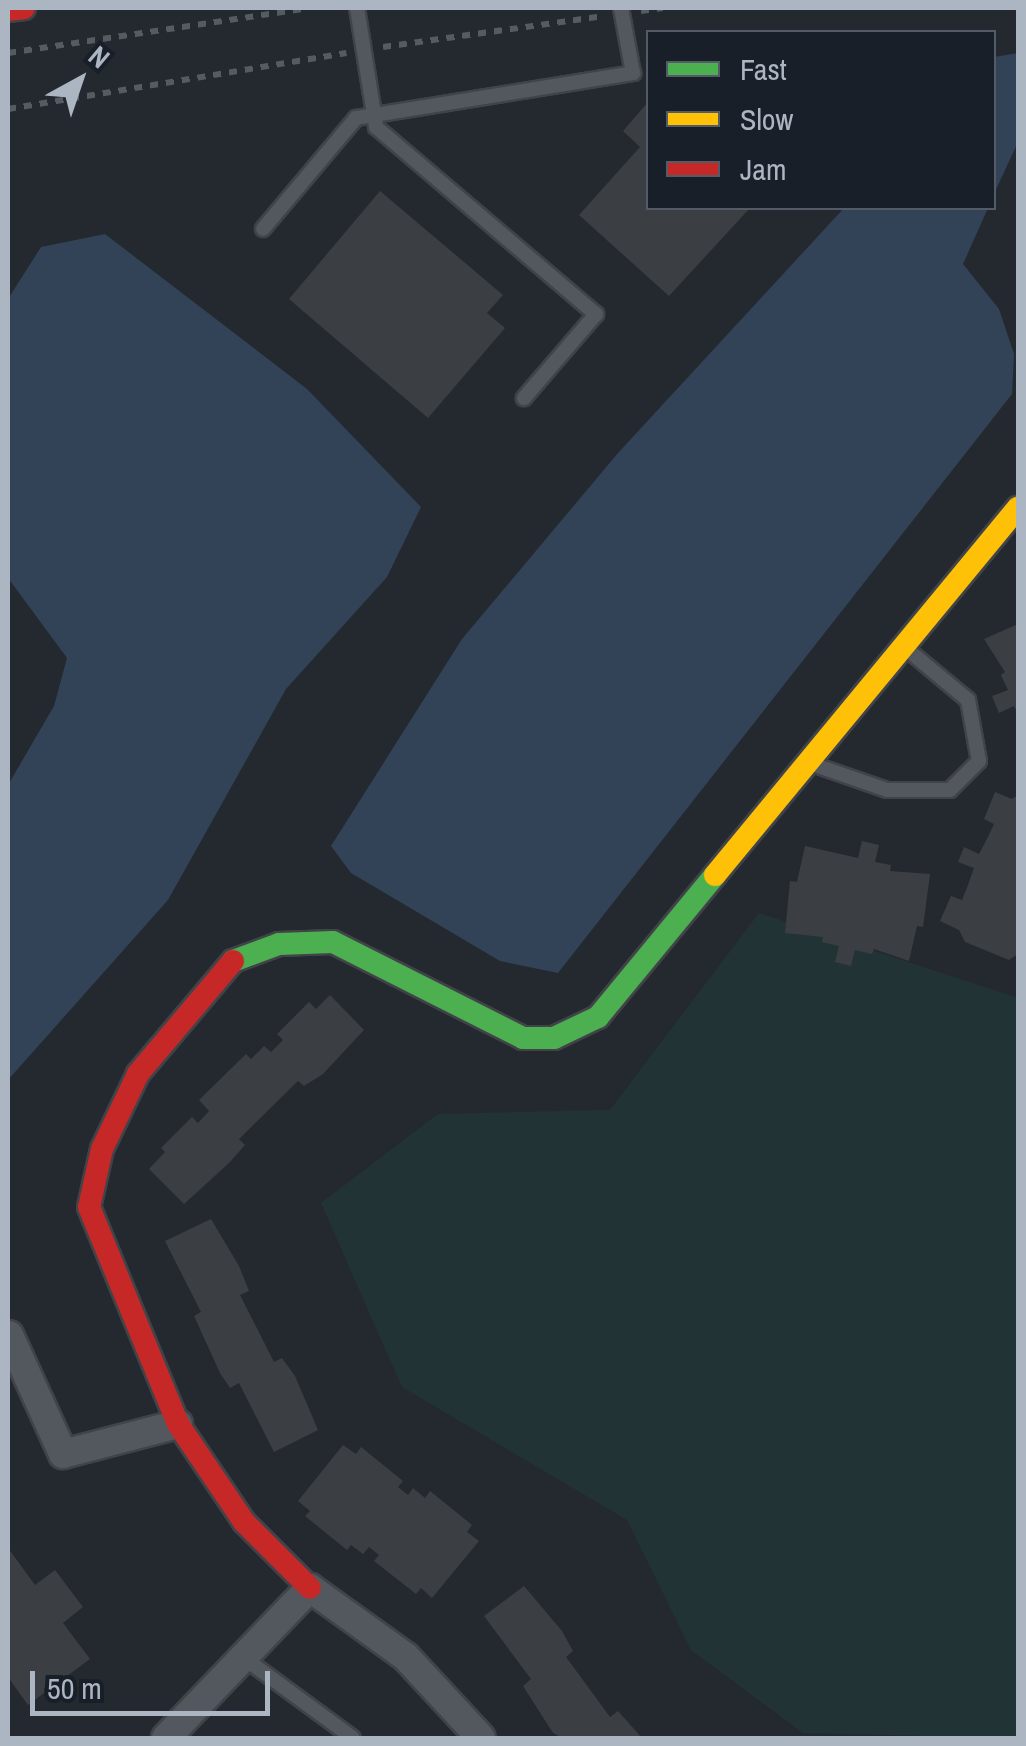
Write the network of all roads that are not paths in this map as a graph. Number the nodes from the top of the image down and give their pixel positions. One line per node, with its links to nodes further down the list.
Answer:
1 (24, 8): 3 (street)
2 (357, 8): 5 (lane)
3 (8, 10)
4 (621, 11): 5 (lane)
5 (373, 115): 6 (lane); 7 (lane)
6 (263, 229)
7 (524, 398)
8 (1018, 508): 9 (street)
9 (907, 649): 10 (street); 10 (lane)
10 (811, 764): 12 (street)
11 (9, 1335): 12 (street)
12 (178, 1424): 13 (street)
13 (310, 1588): 14 (street); 17 (street)
14 (244, 1658): 15 (street); 16 (lane)
15 (166, 1738)
16 (353, 1738)
17 (481, 1738)

